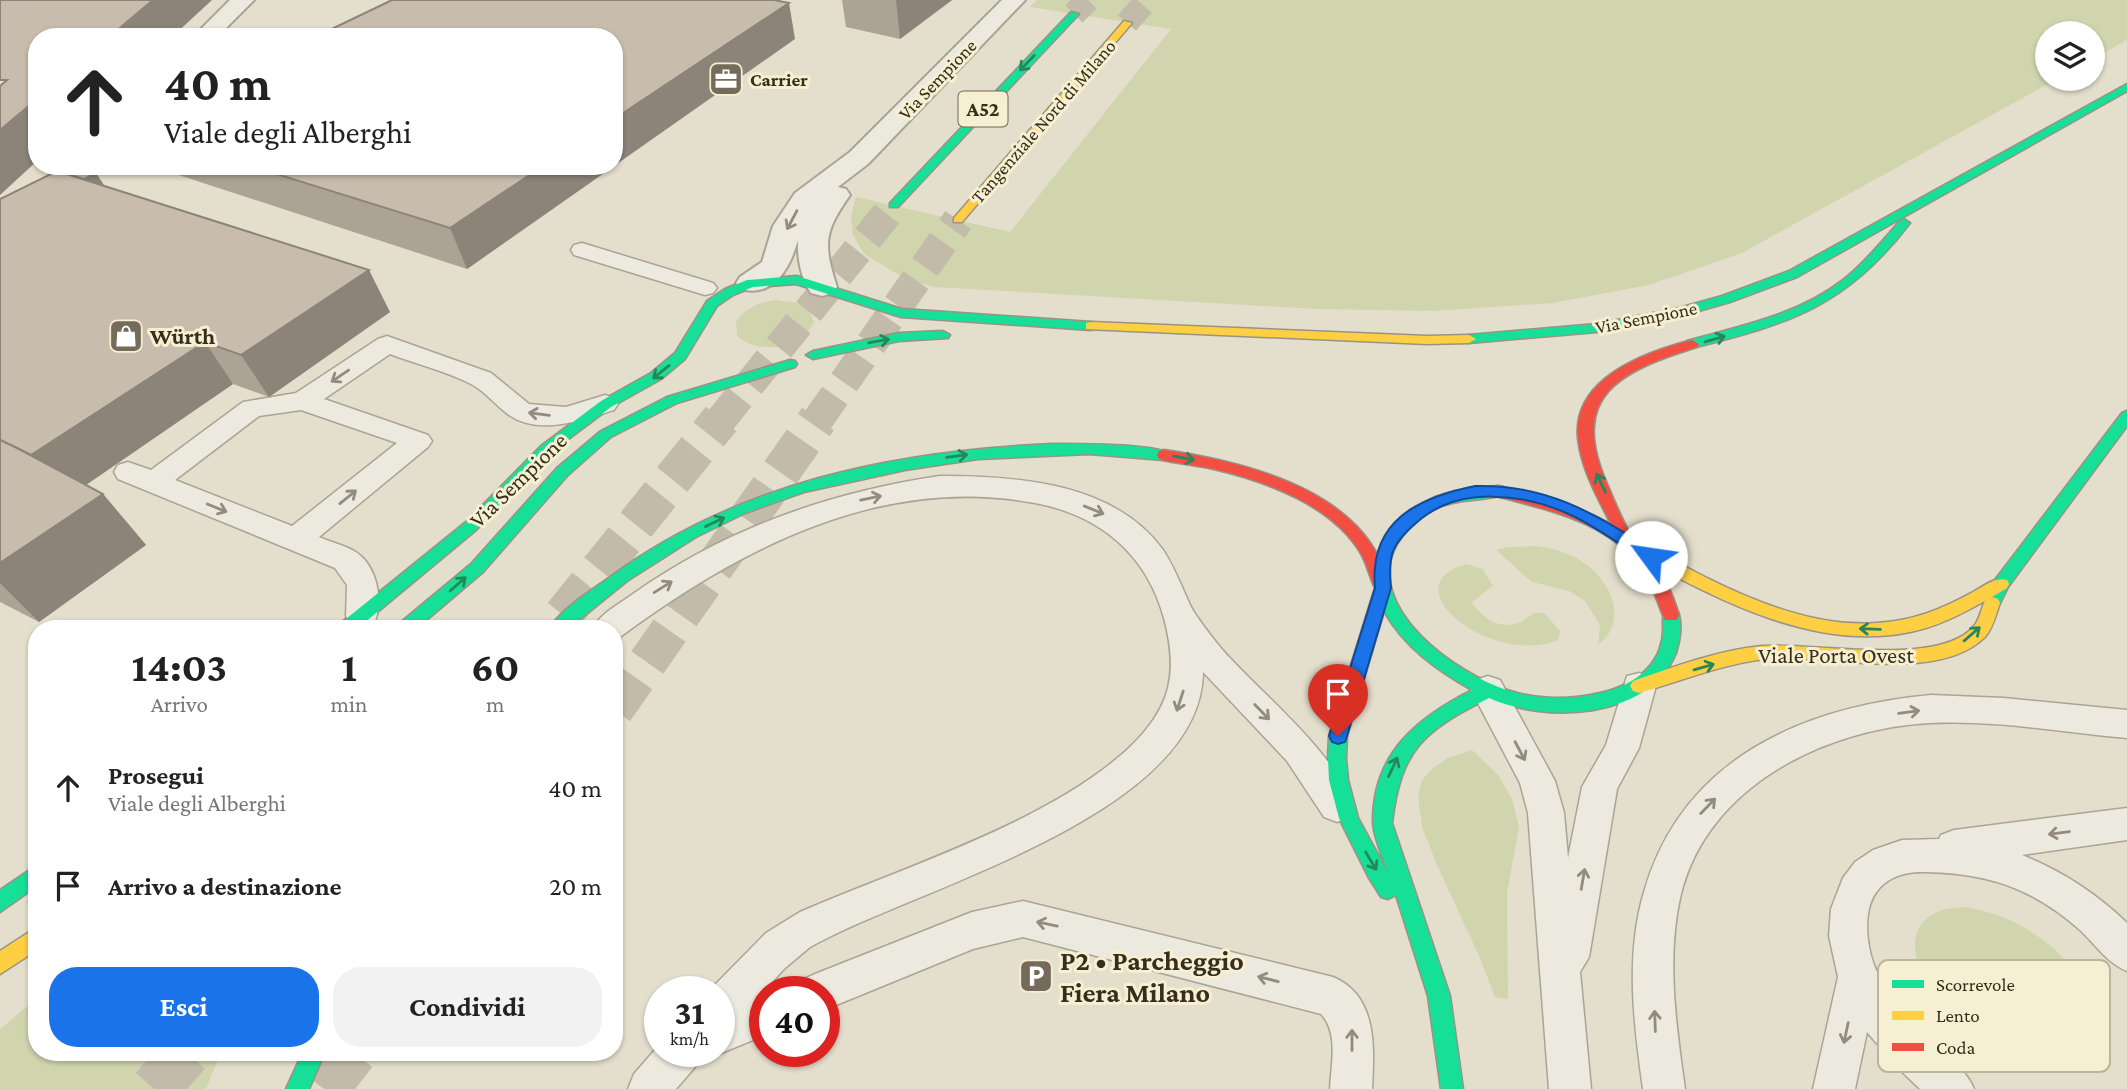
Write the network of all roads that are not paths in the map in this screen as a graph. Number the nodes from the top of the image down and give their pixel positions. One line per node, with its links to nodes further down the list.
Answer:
1 (243, 0): 5 (street)
2 (1014, 0): 7 (street, Via Sempione)
3 (1074, 14): 8 (main road, A52, one-way to 8)
4 (1127, 23): 10 (main road, Tangenziale Nord di Milano / A52)
5 (213, 28)
6 (2127, 88): 9 (main road, Via Sempione)
7 (859, 158): 12 (street, Via Sempione, one-way to 12); 13 (street, Via Sempione)
8 (894, 205)
9 (1918, 206): 15 (main road, Via Sempione); 24 (main road, one-way to 9)
10 (958, 220)
11 (582, 250): 14 (lane)
12 (746, 285): 13 (main road, Via Sempione); 14 (lane)
13 (828, 290): 15 (main road, Via Sempione); 17 (main road)
14 (706, 303): 16 (main road); 21 (main road, Via Sempione, one-way to 21)
15 (1113, 328): 17 (main road, Via Sempione, one-way to 15)
16 (704, 347)
17 (813, 355): 18 (main road)
18 (790, 364): 19 (main road); 30 (main road, Via Sempione, one-way to 18)
19 (739, 365)
20 (303, 401): 21 (lane, one-way to 20); 23 (lane, one-way to 20); 23 (lane, one-way to 23)
21 (606, 404): 29 (main road, Via Sempione)
22 (2127, 416): 25 (main road, Viale Porta Ovest)
23 (295, 540): 28 (lane)
24 (1629, 545): 25 (main road, Viale Porta Ovest, one-way to 24); 26 (main road); 33 (main road)
25 (2001, 584): 33 (main road, Viale Porta Ovest, one-way to 25)
26 (1383, 588): 31 (main road, Viale Porta Ovest, one-way to 26); 34 (main road, Viale Porta Ovest); 36 (main road)
27 (1175, 601): 32 (lane, one-way to 27); 36 (lane, one-way to 36); 47 (lane, one-way to 47)
28 (354, 620)
29 (356, 620)
30 (416, 620)
31 (568, 620)
32 (619, 620)
33 (1639, 686): 34 (main road, Viale Porta Ovest); 48 (lane, one-way to 33)
34 (1488, 691): 42 (main road, one-way to 34); 48 (lane, one-way to 48)
35 (2127, 724): 58 (lane, one-way to 35)
36 (1348, 822): 42 (main road, one-way to 42)
37 (2127, 824): 38 (lane, one-way to 38)
38 (1913, 853): 43 (lane); 45 (lane)
39 (28, 881): 40 (main road)
40 (0, 902)
41 (28, 944): 44 (main road)
42 (1422, 949): 56 (main road)
43 (2127, 952)
44 (0, 964)
45 (1858, 978): 49 (lane); 59 (lane, one-way to 59)
46 (840, 984): 55 (lane, one-way to 46)
47 (735, 994)
48 (1562, 995): 57 (lane)
49 (1878, 1013)
50 (310, 1061): 53 (main road)
51 (667, 1067): 54 (lane)
52 (1932, 1072): 60 (lane)
53 (297, 1089)
54 (649, 1089)
55 (1351, 1089)
56 (1451, 1089)
57 (1570, 1089)
58 (1664, 1089)
59 (1834, 1089)
60 (1953, 1089)

